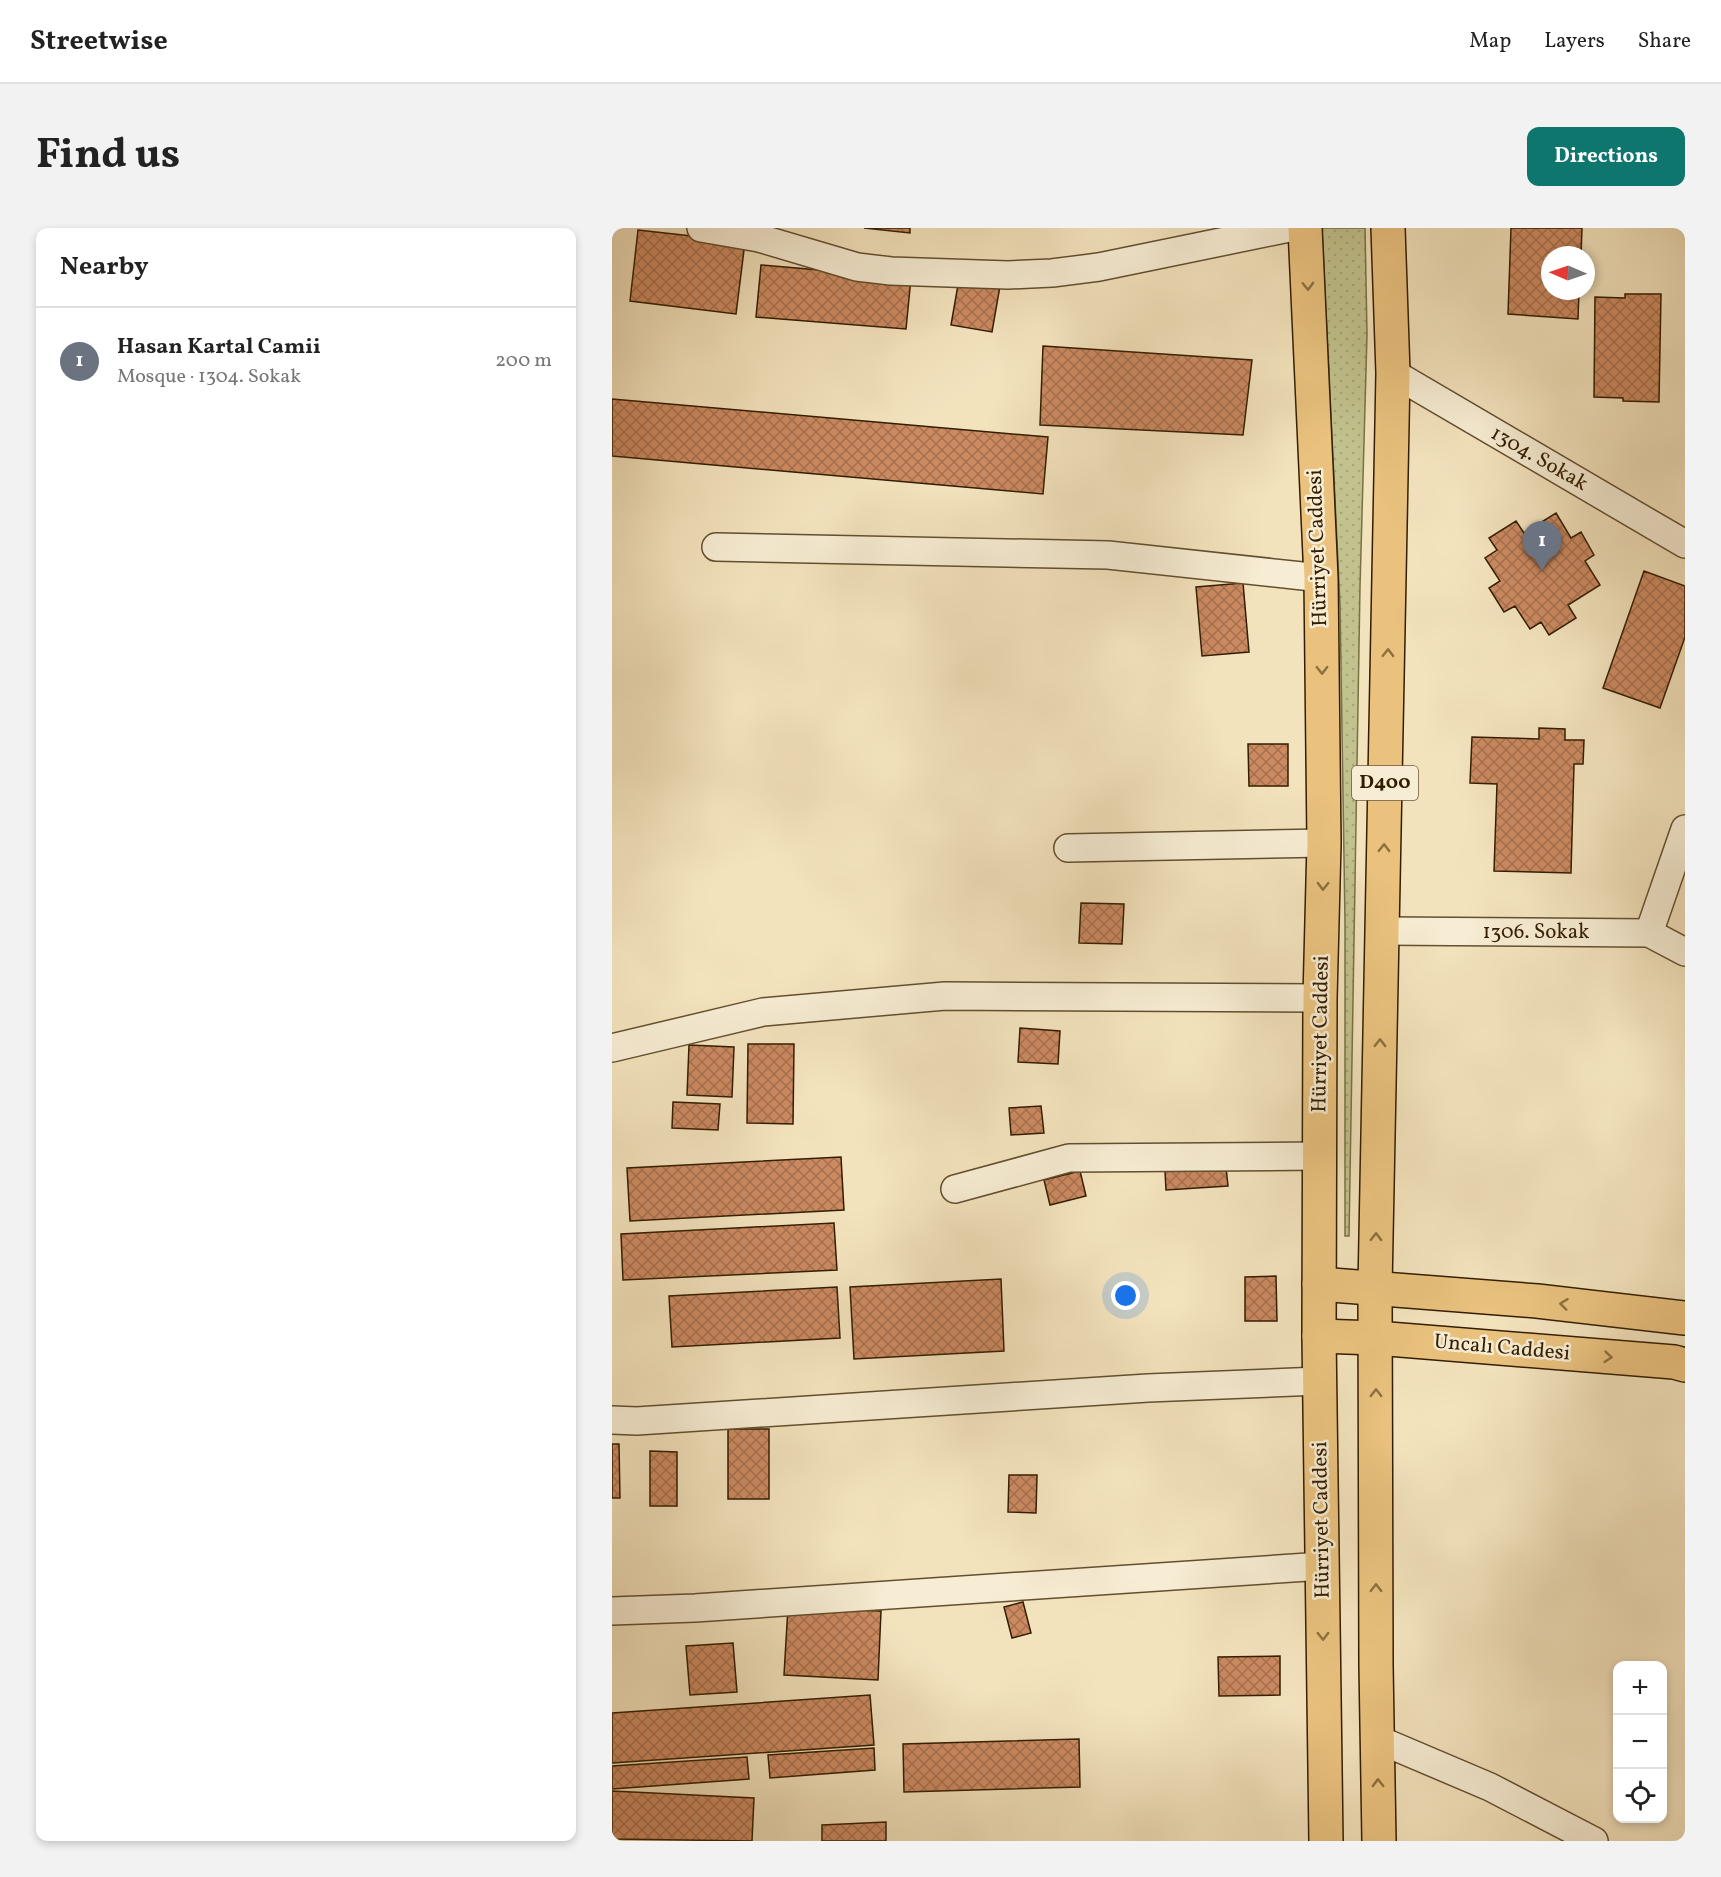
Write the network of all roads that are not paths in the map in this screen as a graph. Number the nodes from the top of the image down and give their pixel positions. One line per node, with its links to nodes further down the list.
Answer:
1 (701, 228): 2 (street)
2 (1289, 228)
3 (1305, 228): 8 (main road, Hürriyet Caddesi, one-way to 8)
4 (1388, 228): 5 (main road, D400)
5 (1393, 373): 6 (street, 1304. Sokak); 12 (main road, D400, one-way to 5)
6 (1685, 544)
7 (716, 547): 8 (street)
8 (1321, 578): 10 (main road, Hürriyet Caddesi, one-way to 10)
9 (1685, 829): 13 (street)
10 (1324, 843): 11 (street); 15 (main road, Hürriyet Caddesi, one-way to 15)
11 (1068, 848)
12 (1382, 931): 13 (street, 1306. Sokak); 20 (main road, D400, one-way to 12)
13 (1649, 933): 14 (street, 1306. Sokak)
14 (1685, 952)
15 (1320, 998): 16 (street); 17 (main road, Hürriyet Caddesi)
16 (612, 1048)
17 (1319, 1156): 18 (street); 19 (main road, Hürriyet Caddesi)
18 (955, 1189)
19 (1319, 1284): 20 (main road); 22 (main road, Hürriyet Caddesi)
20 (1375, 1288): 21 (main road, one-way to 20); 23 (main road, D400)
21 (1685, 1318)
22 (1319, 1336): 23 (main road, Uncalı Caddesi); 25 (main road, Hürriyet Caddesi)
23 (1376, 1338): 24 (main road, Uncalı Caddesi, one-way to 24); 29 (main road, one-way to 23)
24 (1685, 1365)
25 (1319, 1381): 26 (street); 27 (main road, Hürriyet Caddesi)
26 (612, 1420)
27 (1323, 1566): 28 (street); 30 (main road, Hürriyet Caddesi, one-way to 30)
28 (612, 1611)
29 (1377, 1739): 31 (main road, one-way to 29); 32 (street)
30 (1326, 1841)
31 (1379, 1841)
32 (1594, 1841)

